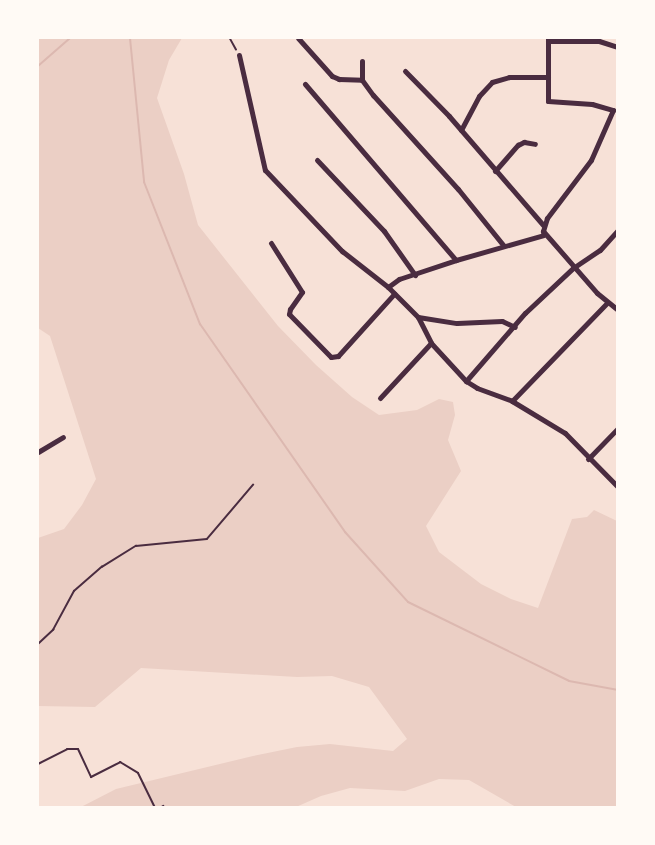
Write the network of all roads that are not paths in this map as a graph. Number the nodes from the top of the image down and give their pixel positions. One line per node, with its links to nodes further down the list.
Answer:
1 (298, 38): 8 (street)
2 (548, 39): 3 (street); 7 (street)
3 (618, 47)
4 (239, 55): 22 (street)
5 (362, 61): 8 (street)
6 (405, 71): 10 (street)
7 (548, 77): 10 (street); 14 (street)
8 (362, 80): 18 (street)
9 (305, 84): 19 (street)
10 (461, 130): 13 (street)
11 (535, 144): 13 (street)
12 (316, 160): 21 (street)
13 (495, 171): 14 (street)
14 (543, 225): 16 (street)
15 (618, 230): 20 (street)
16 (544, 235): 18 (street); 20 (street)
17 (271, 243): 23 (street)
18 (504, 246): 19 (street)
19 (456, 260): 21 (street)
20 (573, 267): 24 (street); 27 (street)
21 (415, 275): 22 (street)
22 (388, 287): 23 (street)
23 (393, 294): 26 (street)
24 (607, 303): 25 (street); 31 (street)
25 (618, 310)
26 (418, 317): 27 (street); 28 (street)
27 (515, 327): 29 (street)
28 (431, 343): 29 (street); 30 (street)
29 (466, 381): 31 (street)
30 (380, 398)
31 (512, 401): 35 (street)
32 (618, 428): 35 (street)
33 (63, 437): 34 (street)
34 (38, 452)
35 (588, 459): 36 (street)
36 (618, 488)
37 (38, 764): 38 (lane)
38 (155, 807)

